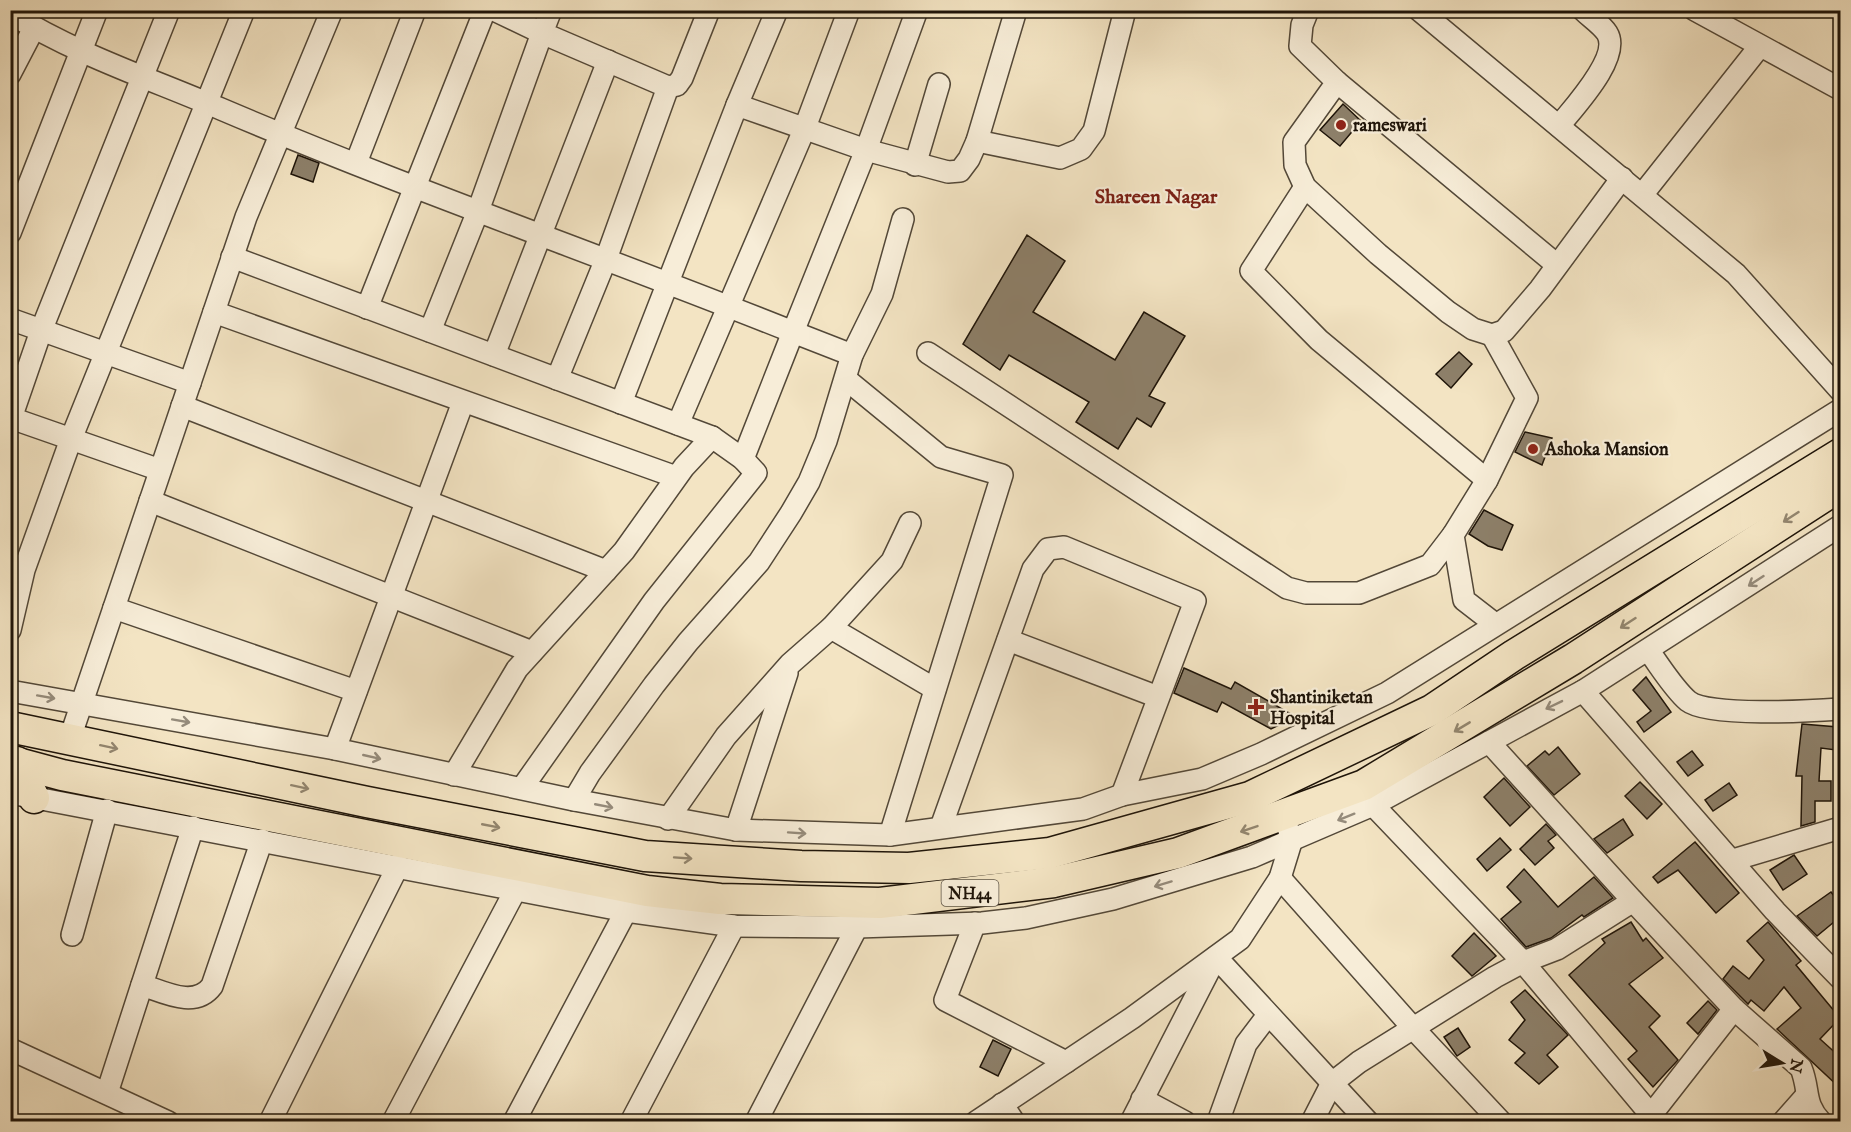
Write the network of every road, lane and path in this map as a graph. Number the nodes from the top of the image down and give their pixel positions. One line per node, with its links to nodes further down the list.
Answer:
1 (97, 10): 23 (street)
2 (169, 10): 26 (street)
3 (244, 10): 31 (street)
4 (332, 10): 35 (street)
5 (415, 10): 38 (street)
6 (485, 10): 41 (street)
7 (494, 10): 21 (street)
8 (551, 10): 21 (street)
9 (708, 10): 29 (street)
10 (777, 10): 32 (street)
11 (849, 10): 34 (street)
12 (917, 10): 37 (street)
13 (1016, 10): 36 (street)
14 (1125, 10): 36 (street)
15 (1308, 10): 27 (street)
16 (1419, 10): 33 (street)
17 (1583, 10): 33 (street)
18 (1695, 10): 22 (street)
19 (10, 13): 20 (street)
20 (34, 28): 23 (street); 25 (street)
21 (543, 33): 24 (street); 44 (street)
22 (1760, 46): 30 (street); 43 (street)
23 (82, 50): 26 (street); 46 (street)
24 (608, 61): 29 (street); 47 (street)
25 (10, 74)
26 (142, 75): 31 (street); 56 (street)
27 (1337, 82): 42 (street); 50 (street)
28 (939, 84): 39 (street)
29 (668, 87): 49 (street)
30 (1840, 90)
31 (205, 103): 35 (street); 61 (street)
32 (737, 105): 34 (street); 51 (street)
33 (1559, 126): 40 (street)
34 (804, 130): 37 (street); 52 (street)
35 (280, 134): 38 (street); 48 (street)
36 (977, 141): 39 (street)
37 (866, 150): 39 (street); 58 (street)
38 (356, 163): 41 (street)
39 (915, 165)
40 (1622, 178): 43 (street); 50 (street)
41 (417, 187): 44 (street); 53 (street)
42 (1305, 187): 59 (street); 79 (street)
43 (1642, 195): 67 (street)
44 (478, 211): 47 (street); 57 (street)
45 (903, 219): 63 (street)
46 (10, 233)
47 (542, 235): 49 (street); 62 (street)
48 (232, 257): 53 (street); 54 (street)
49 (606, 259): 51 (street); 64 (street)
50 (1557, 265): 59 (street)
51 (669, 283): 52 (street); 69 (street)
52 (728, 306): 58 (street); 72 (street)
53 (367, 308): 57 (street)
54 (214, 312): 66 (street); 68 (street)
55 (10, 319): 56 (street)
56 (41, 331): 61 (street); 74 (street)
57 (430, 331): 62 (street)
58 (793, 332): 63 (street); 76 (street)
59 (1492, 335): 79 (street)
60 (928, 353): 85 (street)
61 (104, 354): 66 (street); 74 (street)
62 (494, 355): 64 (street)
63 (852, 356): 65 (street)
64 (557, 379): 69 (street)
65 (847, 380): 96 (street); 114 (street)
66 (190, 383): 70 (street)
67 (1840, 390)
68 (463, 402): 78 (street); 82 (street)
69 (621, 403): 72 (street)
70 (182, 406): 77 (street); 82 (street)
71 (1840, 410): 89 (street)
72 (678, 424): 73 (street)
73 (712, 437): 76 (street); 78 (street)
74 (71, 439): 77 (street); 91 (street)
75 (1840, 454): 110 (highway, NH44)
76 (743, 459): 111 (street)
77 (160, 470): 81 (street)
78 (676, 477): 86 (street)
79 (1487, 480): 85 (street)
80 (1840, 486): 120 (highway, NH44, one-way to 120)
81 (150, 501): 87 (street); 88 (street)
82 (426, 502): 86 (street); 87 (street)
83 (910, 523): 90 (street)
84 (1840, 526): 93 (street, one-way to 93)
85 (1453, 536): 89 (street)
86 (606, 571): 94 (street)
87 (392, 597): 94 (street); 98 (street)
88 (114, 608): 98 (street); 101 (street)
89 (1495, 624): 107 (street)
90 (831, 628): 95 (street); 96 (street)
91 (10, 630)
92 (1008, 640): 100 (street); 100 (street); 119 (street)
93 (1648, 650): 99 (street); 102 (street)
94 (532, 652): 109 (street)
95 (790, 663): 117 (street); 122 (street)
96 (935, 689): 123 (street)
97 (10, 691): 101 (street, one-way to 101)
98 (356, 691): 106 (street)
99 (1583, 691): 105 (street, one-way to 105); 125 (street)
100 (1158, 696): 113 (street)
101 (82, 704): 104 (street); 106 (street, one-way to 106)
102 (1839, 711)
103 (13, 723): 104 (highway, NH44)
104 (70, 738): 110 (highway, NH44, one-way to 110)
105 (1490, 742): 115 (street); 129 (street)
106 (335, 749): 109 (street, one-way to 109)
107 (1261, 754): 110 (street); 113 (street)
108 (14, 762): 112 (highway); 120 (highway, NH44, one-way to 108)
109 (454, 775): 111 (street)
110 (1273, 786): 120 (street)
111 (522, 788): 114 (street)
112 (22, 795): 116 (street)
113 (1122, 795): 119 (street)
114 (574, 800): 117 (street, one-way to 117)
115 (1373, 806): 120 (street, one-way to 120); 136 (street)
116 (107, 810): 118 (street); 134 (street)
117 (668, 819): 122 (street)
118 (193, 827): 124 (street); 138 (street)
119 (941, 827): 123 (street)
120 (1288, 827): 127 (street); 131 (street, one-way to 131)
121 (1840, 828): 125 (street)
122 (736, 830): 123 (street, one-way to 123)
123 (890, 835)
124 (262, 840): 126 (street); 138 (street)
125 (1734, 860): 137 (street)
126 (398, 866): 128 (street); 151 (street)
127 (1280, 878): 135 (street); 141 (street)
128 (516, 889): 130 (street); 152 (street)
129 (1633, 901): 136 (street); 139 (street)
130 (626, 911): 132 (street); 153 (street)
131 (975, 923): 133 (street); 143 (street)
132 (734, 926): 133 (street); 154 (street)
133 (857, 927): 155 (street)
134 (72, 935)
135 (1216, 957): 140 (street); 143 (street); 147 (street)
136 (1523, 962): 141 (street); 149 (street)
137 (1840, 978)
138 (142, 985): 145 (street)
139 (1734, 1009): 146 (street); 149 (street)
140 (1268, 1015): 144 (street); 159 (street)
141 (1413, 1028): 144 (street); 162 (street)
142 (10, 1049): 145 (street)
143 (1066, 1062): 148 (street)
144 (1332, 1083): 160 (street); 161 (street)
145 (107, 1093): 150 (street)
146 (1806, 1096): 163 (street); 164 (street)
147 (1142, 1099): 157 (street); 158 (street)
148 (1008, 1113): 156 (street)
149 (1651, 1119)
150 (168, 1122)
151 (270, 1122)
152 (393, 1122)
153 (514, 1122)
154 (631, 1122)
155 (756, 1122)
156 (976, 1122)
157 (1131, 1122)
158 (1185, 1122)
159 (1218, 1122)
160 (1312, 1122)
161 (1368, 1122)
162 (1502, 1122)
163 (1783, 1122)
164 (1821, 1122)

